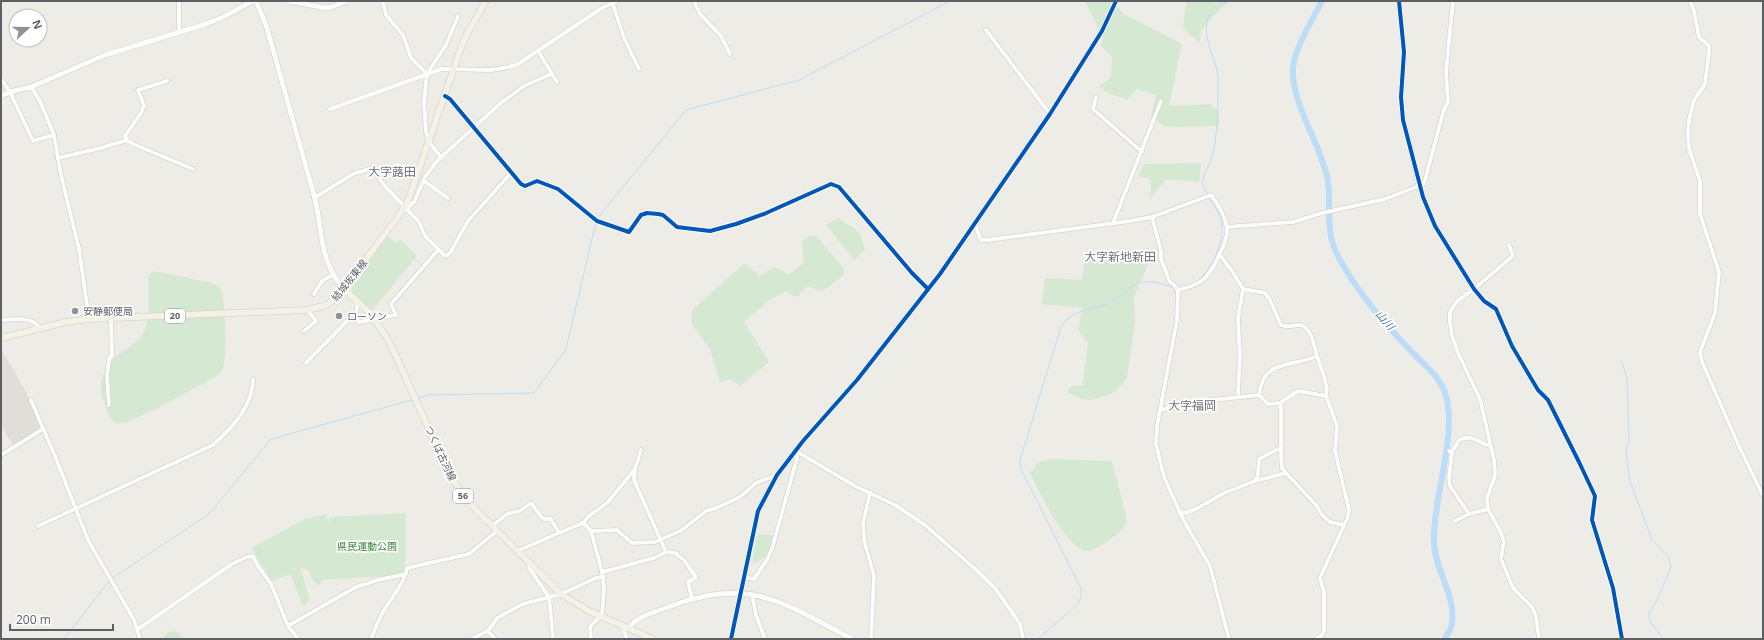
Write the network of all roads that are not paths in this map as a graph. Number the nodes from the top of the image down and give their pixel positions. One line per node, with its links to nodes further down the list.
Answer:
1 (180, 1): 16 (street)
2 (252, 1): 16 (street)
3 (256, 1): 45 (street)
4 (288, 1): 5 (street)
5 (346, 1)
6 (383, 1): 21 (street)
7 (486, 1): 19 (main road, 結城坂東線 / 20)
8 (694, 1): 18 (street)
9 (1116, 1): 33 (street)
10 (1399, 1): 44 (street)
11 (1453, 1): 44 (street)
12 (1690, 1): 93 (street)
13 (614, 2): 17 (street); 20 (street)
14 (458, 16): 21 (street)
15 (986, 30): 33 (street)
16 (179, 32): 26 (street)
17 (538, 51): 19 (street); 22 (street)
18 (730, 54)
19 (454, 68): 21 (street); 29 (main road, 結城坂東線 / 20)
20 (639, 69)
21 (427, 74): 32 (street); 37 (street)
22 (551, 74): 25 (street); 34 (street)
23 (1, 80): 27 (street)
24 (167, 81): 36 (street)
25 (557, 82)
26 (31, 87): 27 (street); 35 (street)
27 (10, 92): 28 (street); 35 (street)
28 (1, 96)
29 (445, 96): 34 (street); 37 (main road, 結城坂東線 / 20)
30 (1096, 97): 38 (street)
31 (1161, 101): 38 (street)
32 (330, 109)
33 (1050, 114): 50 (street)
34 (475, 128): 39 (street); 42 (street)
35 (54, 135): 40 (street)
36 (127, 140): 40 (street); 41 (street)
37 (428, 142): 39 (street); 47 (main road, 結城坂東線 / 20)
38 (1142, 152): 49 (street)
39 (441, 157): 43 (street)
40 (58, 158): 65 (street)
41 (193, 169)
42 (511, 173): 53 (street); 57 (street)
43 (424, 181): 46 (street); 47 (street)
44 (1419, 187): 51 (street); 59 (street)
45 (314, 198): 47 (street); 55 (street)
46 (448, 198)
47 (405, 209): 53 (street); 56 (main road, 結城坂東線 / 20)
48 (1152, 217): 49 (street); 51 (street); 60 (street)
49 (1113, 223): 50 (street)
50 (975, 224): 57 (street)
51 (1227, 227): 54 (street)
52 (1509, 245): 59 (street)
53 (438, 250): 66 (street)
54 (1219, 254): 58 (street); 60 (street)
55 (334, 274): 56 (street); 61 (street)
56 (344, 289): 62 (main road, つくば古河線 / 56); 63 (main road, 結城坂東線 / 20)
57 (928, 289): 86 (street)
58 (1243, 289): 72 (street); 77 (street)
59 (1474, 289): 83 (street); 141 (street)
60 (1178, 290): 81 (street)
61 (314, 294)
62 (358, 301): 66 (main road, つくば古河線 / 56); 68 (street)
63 (307, 310): 64 (main road, 結城坂東線 / 20); 70 (street)
64 (111, 318): 65 (main road, 結城坂東線 / 20); 80 (street)
65 (89, 319): 69 (main road, 結城坂東線 / 20)
66 (375, 319): 68 (street); 102 (main road, つくば古河線 / 56)
67 (1, 320): 69 (street)
68 (355, 320): 73 (street)
69 (40, 328): 71 (main road, 結城坂東線 / 20)
70 (304, 331)
71 (1, 338)
72 (1317, 356): 75 (street); 76 (street)
73 (306, 364)
74 (253, 379): 94 (street)
75 (1259, 395): 77 (street); 79 (street)
76 (1326, 396): 79 (street); 100 (street)
77 (1240, 397): 81 (street)
78 (31, 400): 82 (street)
79 (1280, 403): 84 (street)
80 (109, 405)
81 (1161, 410): 96 (street)
82 (43, 429): 87 (street); 94 (street)
83 (1491, 446): 95 (street); 97 (street)
84 (1282, 447): 89 (street); 91 (street)
85 (641, 450): 88 (street)
86 (796, 451): 90 (street); 92 (street); 112 (street)
87 (1, 455)
88 (635, 469): 99 (street); 105 (street)
89 (1286, 473): 91 (street); 100 (street)
90 (777, 475): 105 (street); 112 (street)
91 (1255, 480): 96 (street)
92 (870, 494): 136 (street); 137 (street)
93 (1763, 496)
94 (76, 509): 101 (street); 122 (street)
95 (1488, 509): 97 (street); 140 (street)
96 (1179, 512): 138 (street)
97 (1469, 514): 98 (street)
98 (1455, 521)
99 (583, 523): 103 (street); 104 (street)
100 (1344, 525): 139 (street)
101 (38, 526)
102 (494, 529): 104 (street); 106 (main road, つくば古河線 / 56); 110 (street)
103 (591, 531): 105 (street); 109 (street)
104 (559, 533): 106 (street)
105 (661, 540): 107 (street)
106 (517, 552): 108 (main road, つくば古河線 / 56)
107 (666, 552): 109 (street); 117 (street)
108 (529, 563): 114 (main road, つくば古河線 / 56); 116 (street)
109 (602, 572): 111 (street)
110 (406, 574): 120 (street); 126 (street)
111 (603, 577): 114 (street); 118 (street)
112 (744, 577): 113 (street)
113 (741, 593): 115 (street); 117 (street); 133 (street)
114 (561, 594): 116 (street); 118 (main road, つくば古河線 / 56)
115 (752, 594): 134 (street); 135 (street)
116 (549, 597): 123 (street); 129 (street)
117 (692, 599): 121 (street)
118 (601, 616): 119 (main road, つくば古河線 / 56); 130 (street)
119 (622, 625): 121 (main road, つくば古河線 / 56); 131 (street)
120 (288, 626): 122 (street); 125 (street)
121 (629, 628): 132 (main road, つくば古河線 / 56)
122 (138, 629): 124 (street)
123 (488, 631): 127 (street); 128 (street)
124 (140, 639)
125 (298, 639)
126 (371, 639)
127 (471, 639)
128 (494, 639)
129 (553, 639)
130 (591, 639)
131 (627, 639)
132 (653, 639)
133 (731, 639)
134 (765, 639)
135 (852, 639)
136 (871, 639)
137 (1023, 639)
138 (1229, 639)
139 (1316, 639)
140 (1540, 639)
141 (1622, 639)

